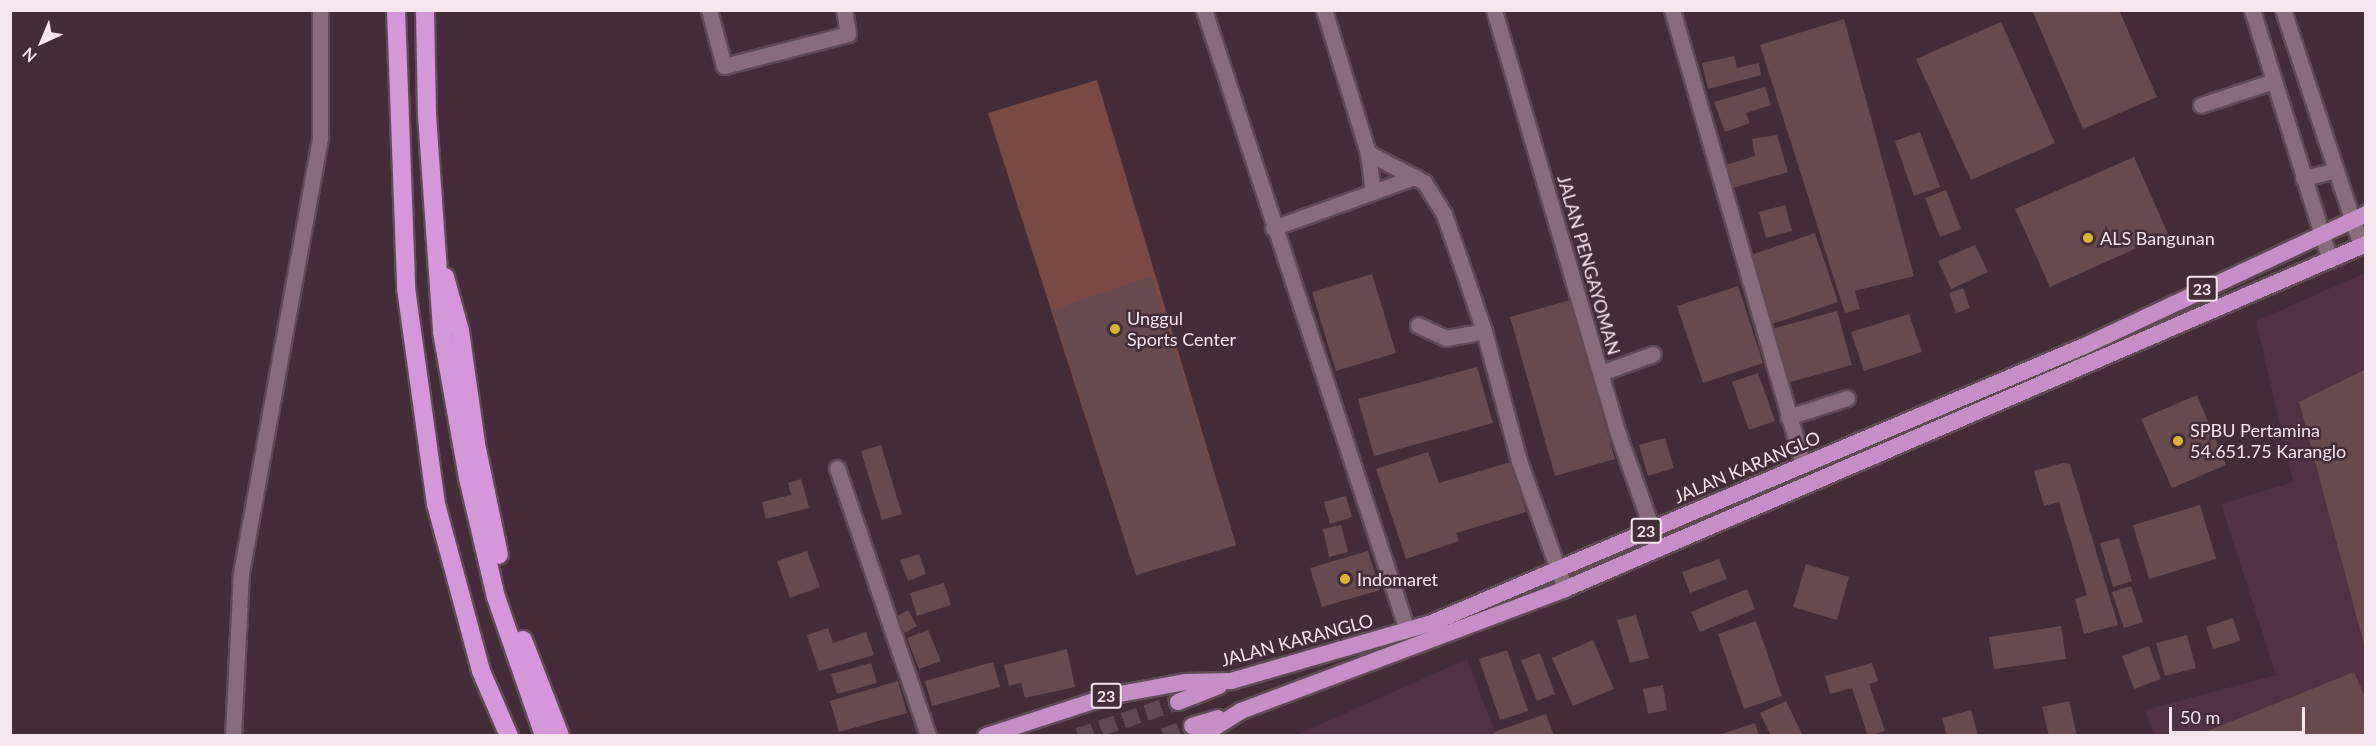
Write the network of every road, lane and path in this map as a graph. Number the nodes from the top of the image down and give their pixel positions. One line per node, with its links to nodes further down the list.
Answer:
1 (320, 10): 40 (street)
2 (396, 10): 41 (highway)
3 (425, 10): 23 (highway)
4 (709, 10): 5 (street)
5 (844, 10)
6 (1204, 10): 20 (street)
7 (1324, 10): 14 (street)
8 (1494, 10): 28 (street, JALAN PENGAYOMAN)
9 (1672, 10): 30 (street)
10 (2252, 10): 12 (street)
11 (2283, 10): 15 (street)
12 (2274, 81): 13 (street); 17 (street)
13 (2200, 105)
14 (1368, 153): 16 (street); 18 (street)
15 (2334, 171): 17 (street); 19 (street)
16 (1415, 177): 18 (street); 26 (street)
17 (2303, 178): 21 (street)
18 (1373, 192): 20 (street)
19 (2358, 218): 21 (highway, JALAN KARANGLO / 23); 22 (street)
20 (1273, 228): 36 (street)
21 (2320, 234): 24 (street); 31 (highway, JALAN KARANGLO / 23)
22 (2363, 245): 24 (highway, 23)
23 (434, 250): 42 (highway); 43 (highway)
24 (2330, 260): 35 (highway, 23)
25 (1418, 325): 26 (street)
26 (1484, 331): 34 (street)
27 (1653, 354): 28 (street)
28 (1601, 373): 33 (street, JALAN PENGAYOMAN)
29 (1847, 398): 30 (street)
30 (1788, 417): 31 (street)
31 (1803, 464): 33 (highway, JALAN KARANGLO / 23)
32 (837, 468): 44 (street)
33 (1652, 529): 34 (highway, JALAN KARANGLO / 23)
34 (1557, 570): 35 (street); 36 (highway, JALAN KARANGLO / 23)
35 (1565, 589): 39 (highway, 23)
36 (1407, 630): 37 (highway, JALAN KARANGLO / 23)
37 (1231, 681): 38 (highway, 23); 45 (highway, JALAN KARANGLO / 23)
38 (1178, 702)
39 (1196, 731)
40 (233, 735)
41 (509, 735)
42 (544, 735)
43 (560, 735)
44 (928, 735)
45 (986, 735)

